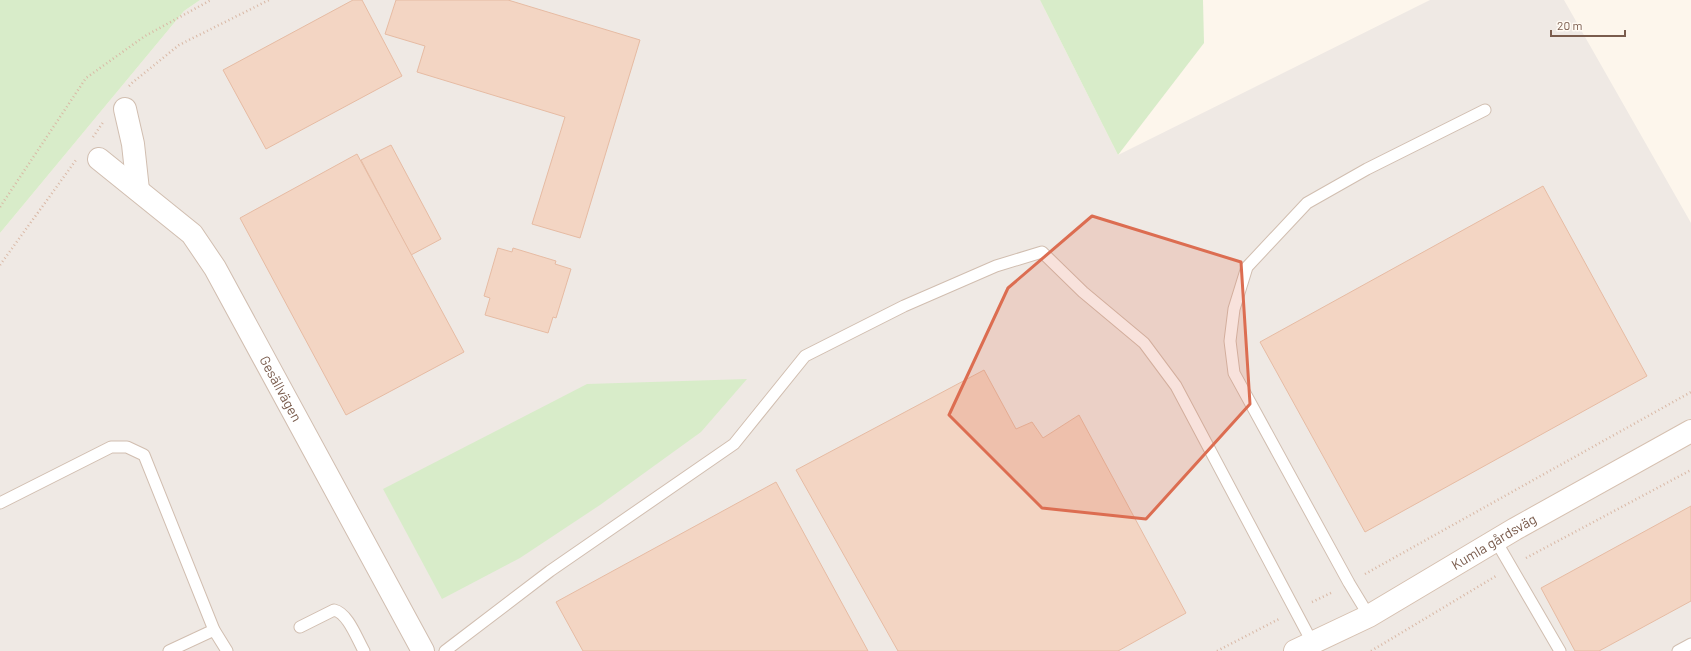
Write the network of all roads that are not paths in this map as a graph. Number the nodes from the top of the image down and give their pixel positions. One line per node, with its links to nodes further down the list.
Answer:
1 (126, 99): 4 (street)
2 (1485, 110): 8 (lane)
3 (100, 159): 4 (street, Gesällvägen)
4 (138, 190): 16 (street, Gesällvägen)
5 (1691, 431): 7 (street, Kumla gårdsväg)
6 (0, 503): 10 (lane)
7 (1496, 541): 8 (street, Kumla gårdsväg); 18 (lane)
8 (1369, 616): 12 (street, Kumla gårdsväg)
9 (300, 627): 15 (lane)
10 (214, 630): 13 (lane); 14 (lane)
11 (1691, 644): 19 (lane)
12 (1304, 646): 17 (lane)
13 (169, 651)
14 (227, 651)
15 (364, 651)
16 (423, 651)
17 (445, 651)
18 (1560, 651)
19 (1678, 651)

